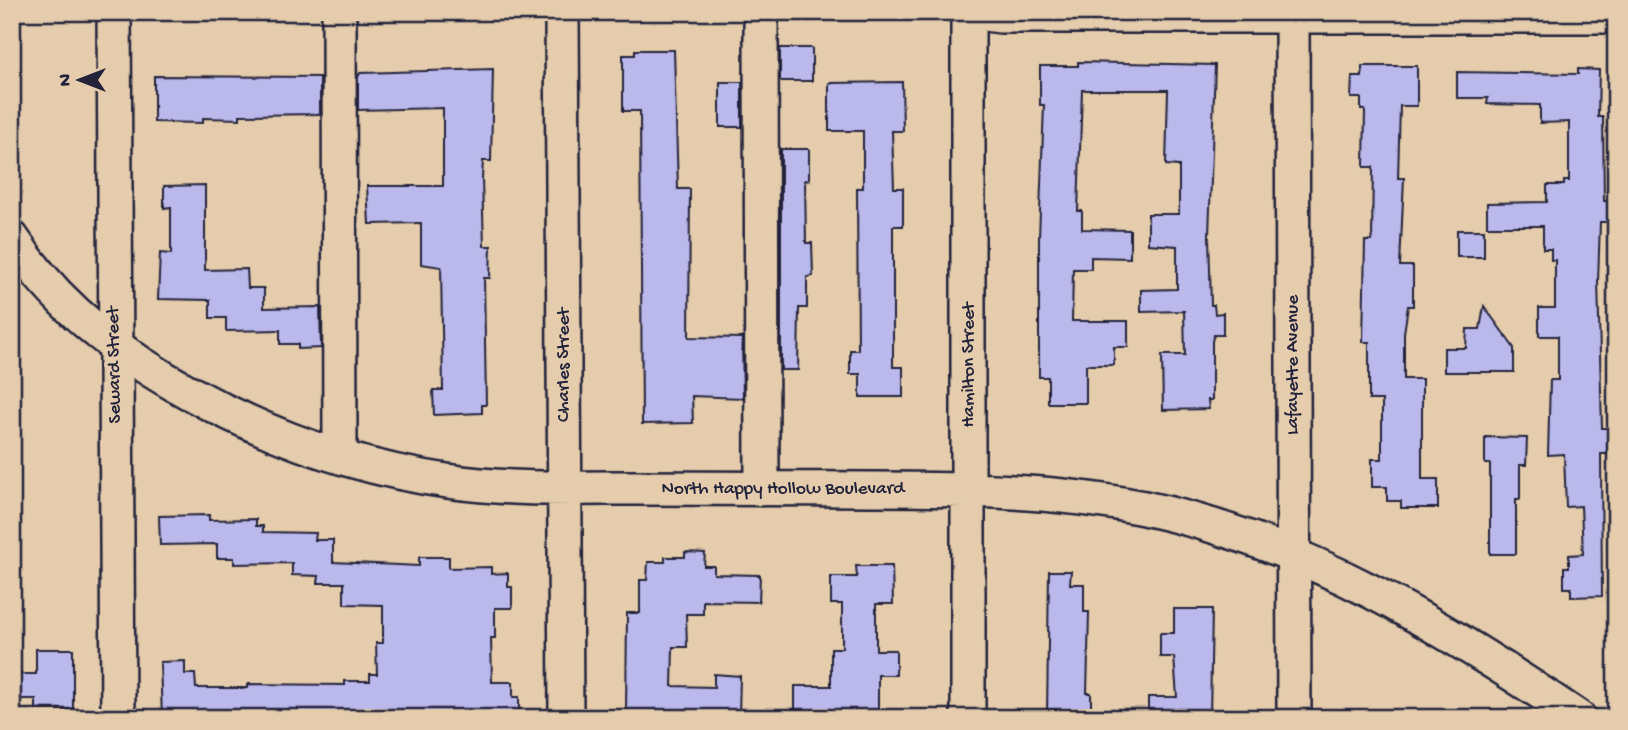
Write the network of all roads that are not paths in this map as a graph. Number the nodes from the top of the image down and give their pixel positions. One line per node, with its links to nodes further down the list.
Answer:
1 (114, 12): 9 (street, Seward Street)
2 (339, 12): 10 (street)
3 (562, 12): 11 (street, Charles Street)
4 (761, 12): 12 (street)
5 (968, 12): 6 (street); 13 (street, Hamilton Street)
6 (1292, 14): 7 (street); 14 (street, Lafayette Avenue)
7 (1616, 16)
8 (12, 238): 9 (street, North Happy Hollow Boulevard)
9 (116, 349): 10 (street, North Happy Hollow Boulevard); 15 (street, Seward Street)
10 (340, 457): 11 (street, North Happy Hollow Boulevard)
11 (565, 488): 12 (street, North Happy Hollow Boulevard); 16 (street, Charles Street)
12 (762, 489): 13 (street, North Happy Hollow Boulevard)
13 (970, 489): 14 (street, North Happy Hollow Boulevard); 17 (street, Hamilton Street)
14 (1295, 555): 18 (street, Lafayette Avenue); 19 (street, North Happy Hollow Boulevard)
15 (118, 718)
16 (566, 718)
17 (968, 718)
18 (1294, 718)
19 (1579, 718)

